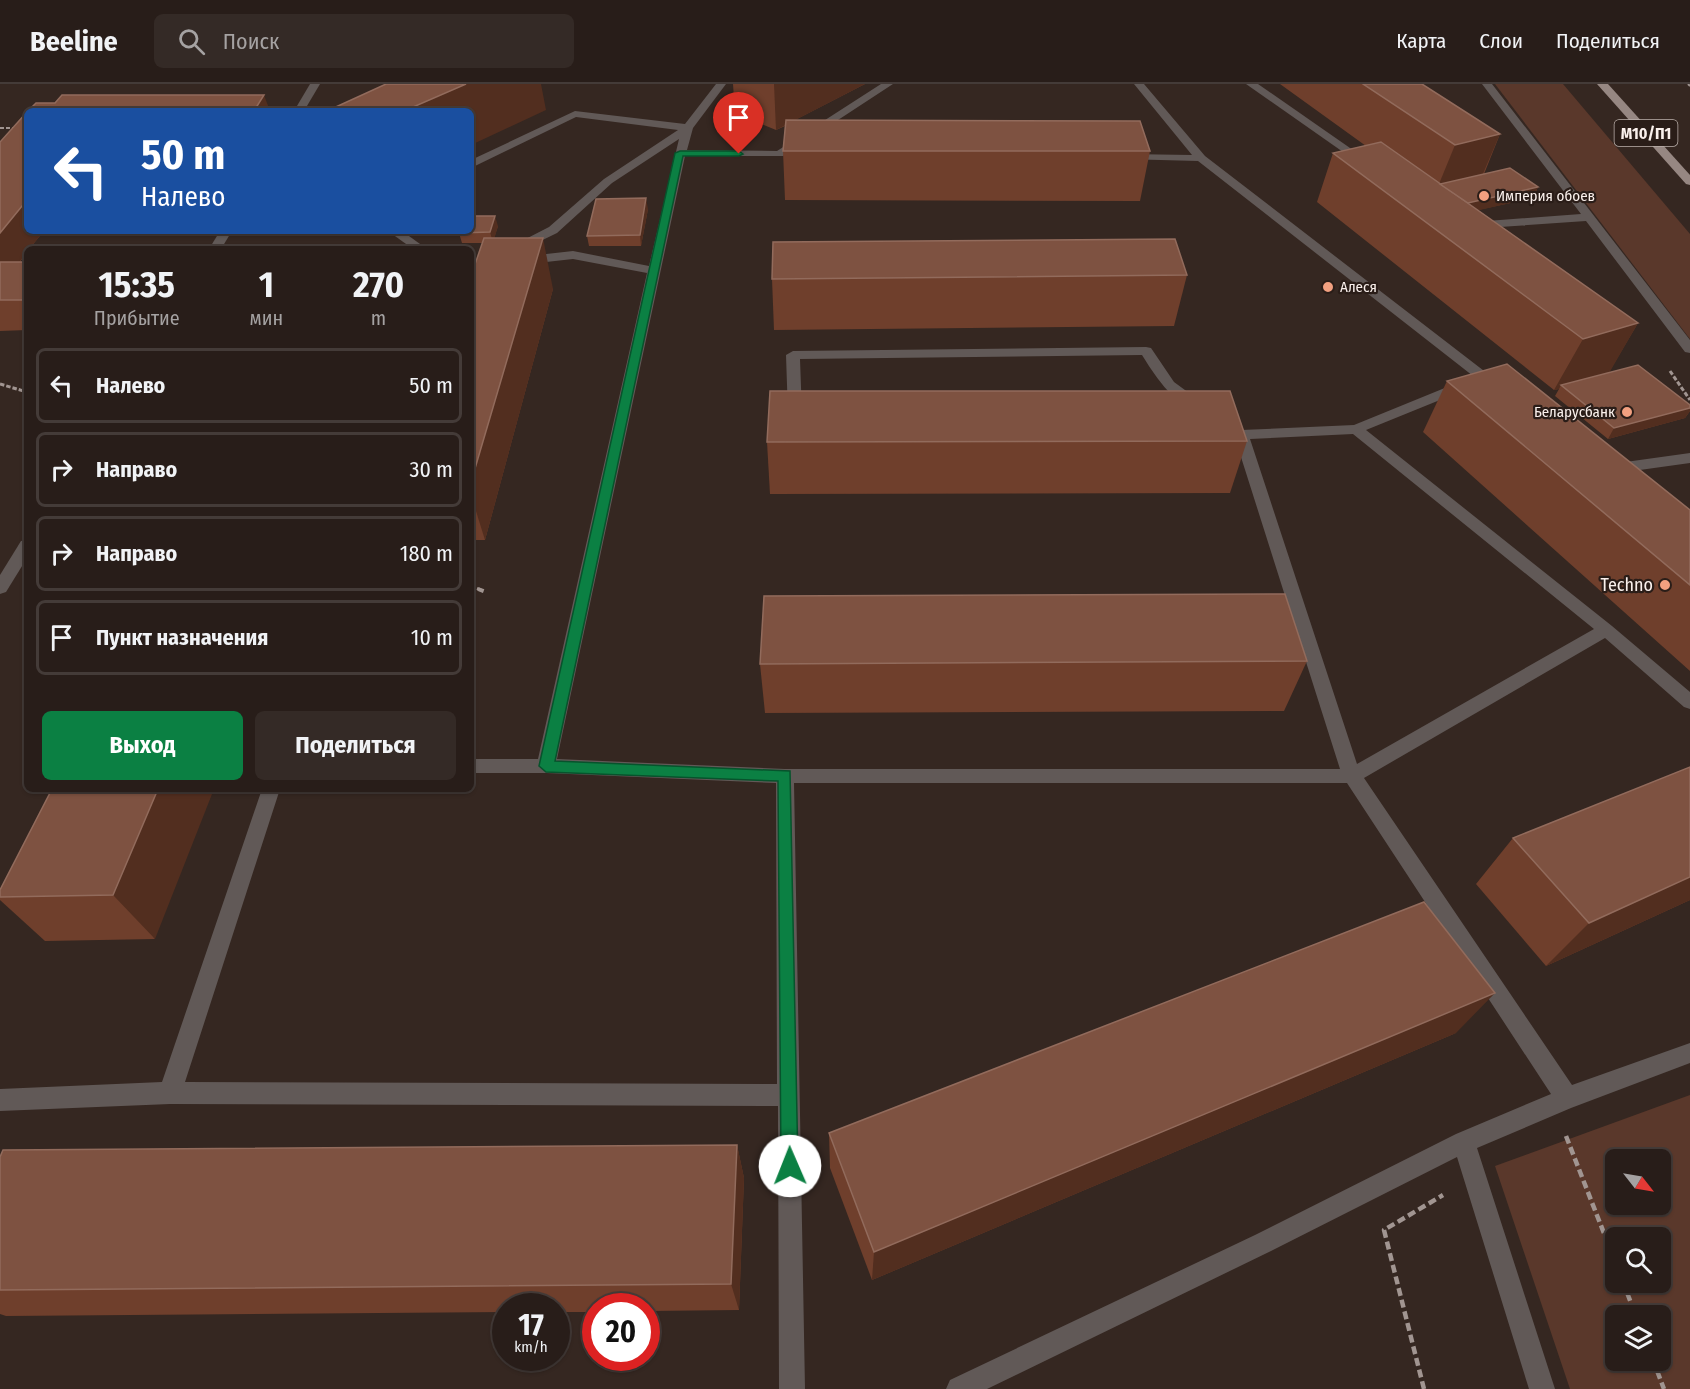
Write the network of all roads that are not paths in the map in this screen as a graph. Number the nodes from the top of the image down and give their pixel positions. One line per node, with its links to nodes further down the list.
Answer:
1 (315, 84): 8 (lane)
2 (721, 84): 9 (lane)
3 (888, 84): 11 (lane)
4 (1139, 84): 14 (lane)
5 (1251, 84): 16 (lane)
6 (1487, 84): 18 (lane)
7 (1602, 84): 17 (main road, М10/П1)
8 (301, 108)
9 (688, 128): 10 (lane); 15 (lane); 23 (lane)
10 (680, 153): 11 (lane); 24 (lane)
11 (779, 154): 12 (lane)
12 (802, 154)
13 (1119, 157): 14 (lane)
14 (1201, 158): 27 (lane)
15 (474, 163)
16 (1374, 169)
17 (1690, 182)
18 (1589, 217): 19 (lane); 26 (lane)
19 (1459, 228)
20 (398, 234): 21 (lane)
21 (416, 246)
22 (474, 263): 23 (lane)
23 (484, 265): 24 (lane); 25 (lane)
24 (654, 271): 41 (lane)
25 (474, 275)
26 (1690, 349)
27 (1483, 377): 28 (lane); 32 (lane)
28 (1510, 397)
29 (1209, 415): 31 (lane)
30 (1225, 426): 33 (lane)
31 (808, 427)
32 (1356, 429): 33 (lane); 38 (lane)
33 (1241, 435): 43 (lane)
34 (1690, 458): 35 (lane)
35 (1603, 463)
36 (24, 550): 37 (lane)
37 (0, 588)
38 (1606, 630): 39 (lane); 43 (lane)
39 (1690, 702)
40 (474, 766): 41 (lane)
41 (546, 766): 42 (lane)
42 (785, 776): 43 (lane); 47 (lane)
43 (1352, 776): 48 (lane)
44 (270, 792): 46 (lane)
45 (1690, 1053): 48 (lane)
46 (170, 1093): 47 (lane); 49 (lane)
47 (789, 1095): 51 (lane)
48 (1567, 1098): 50 (lane)
49 (0, 1100)
50 (1464, 1142): 52 (lane); 53 (lane)
51 (792, 1389)
52 (959, 1389)
53 (1542, 1389)

